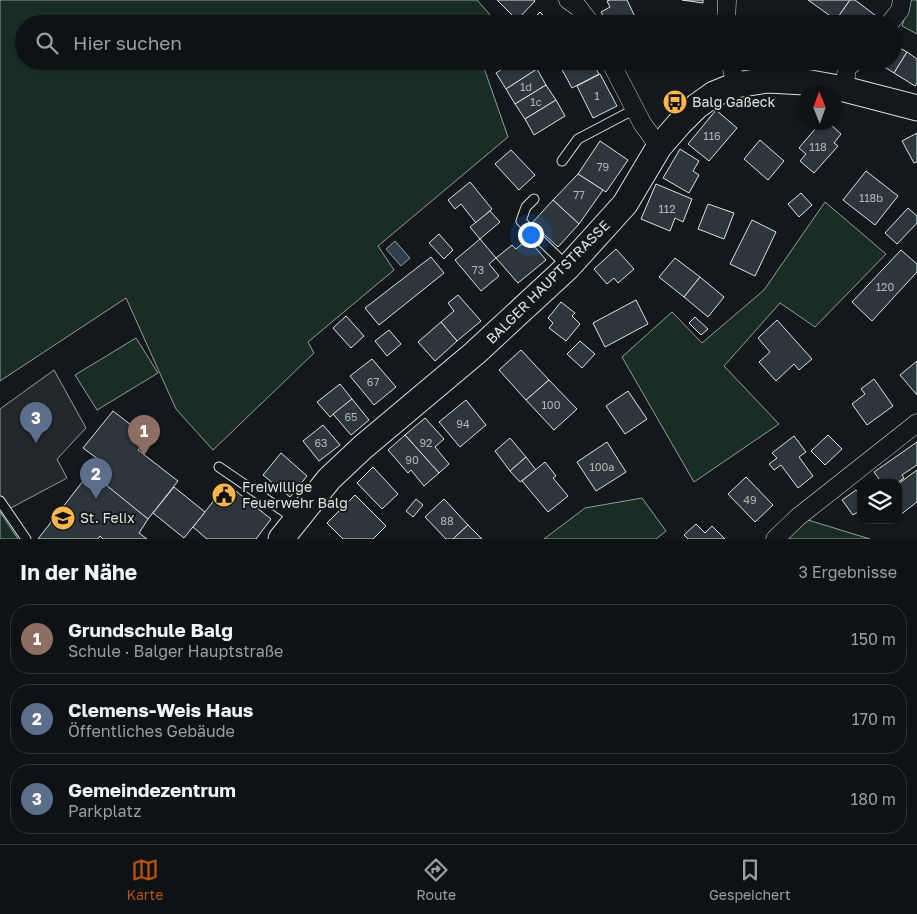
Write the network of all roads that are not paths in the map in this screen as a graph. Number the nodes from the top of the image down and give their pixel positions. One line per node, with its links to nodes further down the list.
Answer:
1 (568, 0): 4 (street)
2 (727, 0): 5 (street)
3 (902, 0): 6 (street)
4 (584, 15)
5 (726, 15)
6 (896, 15)
7 (615, 70): 12 (street)
8 (848, 70): 10 (street)
9 (733, 73): 10 (street, BALGER HAUPTSTRASSE); 13 (street, BALGER HAUPTSTRASSE)
10 (844, 89): 11 (street, BALGER HAUPTSTRASSE)
11 (917, 108)
12 (635, 109): 13 (street); 14 (lane)
13 (659, 147): 16 (street, BALGER HAUPTSTRASSE)
14 (562, 161)
15 (534, 199): 16 (lane)
16 (568, 267): 20 (street, BALGER HAUPTSTRASSE)
17 (917, 423): 23 (street)
18 (219, 467): 20 (lane)
19 (0, 501): 21 (lane)
20 (296, 520): 22 (street, BALGER HAUPTSTRASSE)
21 (26, 539)
22 (281, 539)
23 (775, 539)

